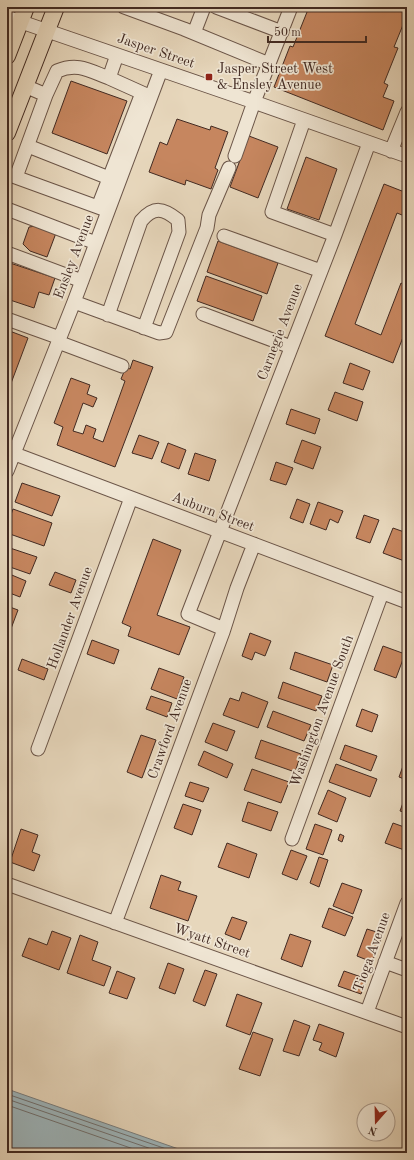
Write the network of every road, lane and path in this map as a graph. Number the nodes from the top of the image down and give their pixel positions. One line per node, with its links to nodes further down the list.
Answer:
1 (56, 7): 8 (main road)
2 (124, 7): 7 (street)
3 (204, 7): 7 (street)
4 (216, 7): 9 (street)
5 (291, 7): 9 (street)
6 (18, 15): 8 (street, Jasper Street); 11 (main road)
7 (189, 31): 12 (street)
8 (47, 32): 10 (street, Jasper Street); 15 (main road)
9 (282, 32): 12 (street)
10 (117, 55): 13 (street, Jasper Street); 14 (street)
11 (7, 56)
12 (269, 64): 18 (street)
13 (161, 70): 17 (street, Ensley Avenue); 18 (street, Jasper Street)
14 (109, 78): 16 (street); 17 (street)
15 (25, 86): 16 (street); 21 (main road)
16 (46, 95): 23 (street)
17 (146, 95): 29 (street); 31 (street, Ensley Avenue)
18 (254, 102): 20 (street, Jasper Street); 25 (street)
19 (407, 112): 24 (street)
20 (304, 120): 22 (street, Jasper Street); 32 (street)
21 (7, 133)
22 (369, 143): 24 (street, Jasper Street); 32 (street, Carnegie Avenue)
23 (28, 146): 28 (street); 29 (street)
24 (391, 151): 26 (street, Jasper Street)
25 (235, 156)
26 (407, 156)
27 (229, 168): 42 (street)
28 (12, 176): 31 (street)
29 (109, 178): 31 (street)
30 (7, 209): 34 (street)
31 (103, 209): 34 (street, Ensley Avenue)
32 (335, 235): 36 (street, Carnegie Avenue)
33 (224, 236): 36 (street)
34 (96, 243): 37 (street, Ensley Avenue)
35 (7, 253): 37 (street)
36 (321, 271): 44 (street, Carnegie Avenue)
37 (82, 281): 38 (street, Ensley Avenue)
38 (74, 302): 40 (street); 43 (street, Ensley Avenue)
39 (203, 314): 44 (street)
40 (108, 315): 42 (street); 42 (street)
41 (7, 319): 43 (street)
42 (144, 328)
43 (59, 340): 45 (street); 46 (street, Ensley Avenue)
44 (291, 347): 49 (street, Carnegie Avenue)
45 (122, 366)
46 (10, 453): 47 (street, Ensley Avenue); 48 (street, Auburn Street)
47 (7, 471)
48 (131, 498): 49 (street, Auburn Street); 54 (street, Hollander Avenue)
49 (219, 532): 50 (street, Auburn Street); 53 (street, Carnegie Avenue)
50 (254, 544): 51 (street, Auburn Street); 53 (street, Crawford Avenue)
51 (382, 593): 52 (street, Auburn Street); 55 (street, Washington Avenue South)
52 (407, 602)
53 (224, 629): 58 (street, Crawford Avenue)
54 (38, 749)
55 (292, 839)
56 (7, 884): 58 (street, Wyatt Street)
57 (407, 903): 59 (street, Tioga Avenue)
58 (115, 923): 62 (street, Wyatt Street)
59 (402, 929): 60 (street, Tioga Avenue)
60 (385, 962): 61 (street); 62 (street, Tioga Avenue)
61 (407, 970)
62 (367, 1012): 63 (street, Wyatt Street)
63 (407, 1027)

